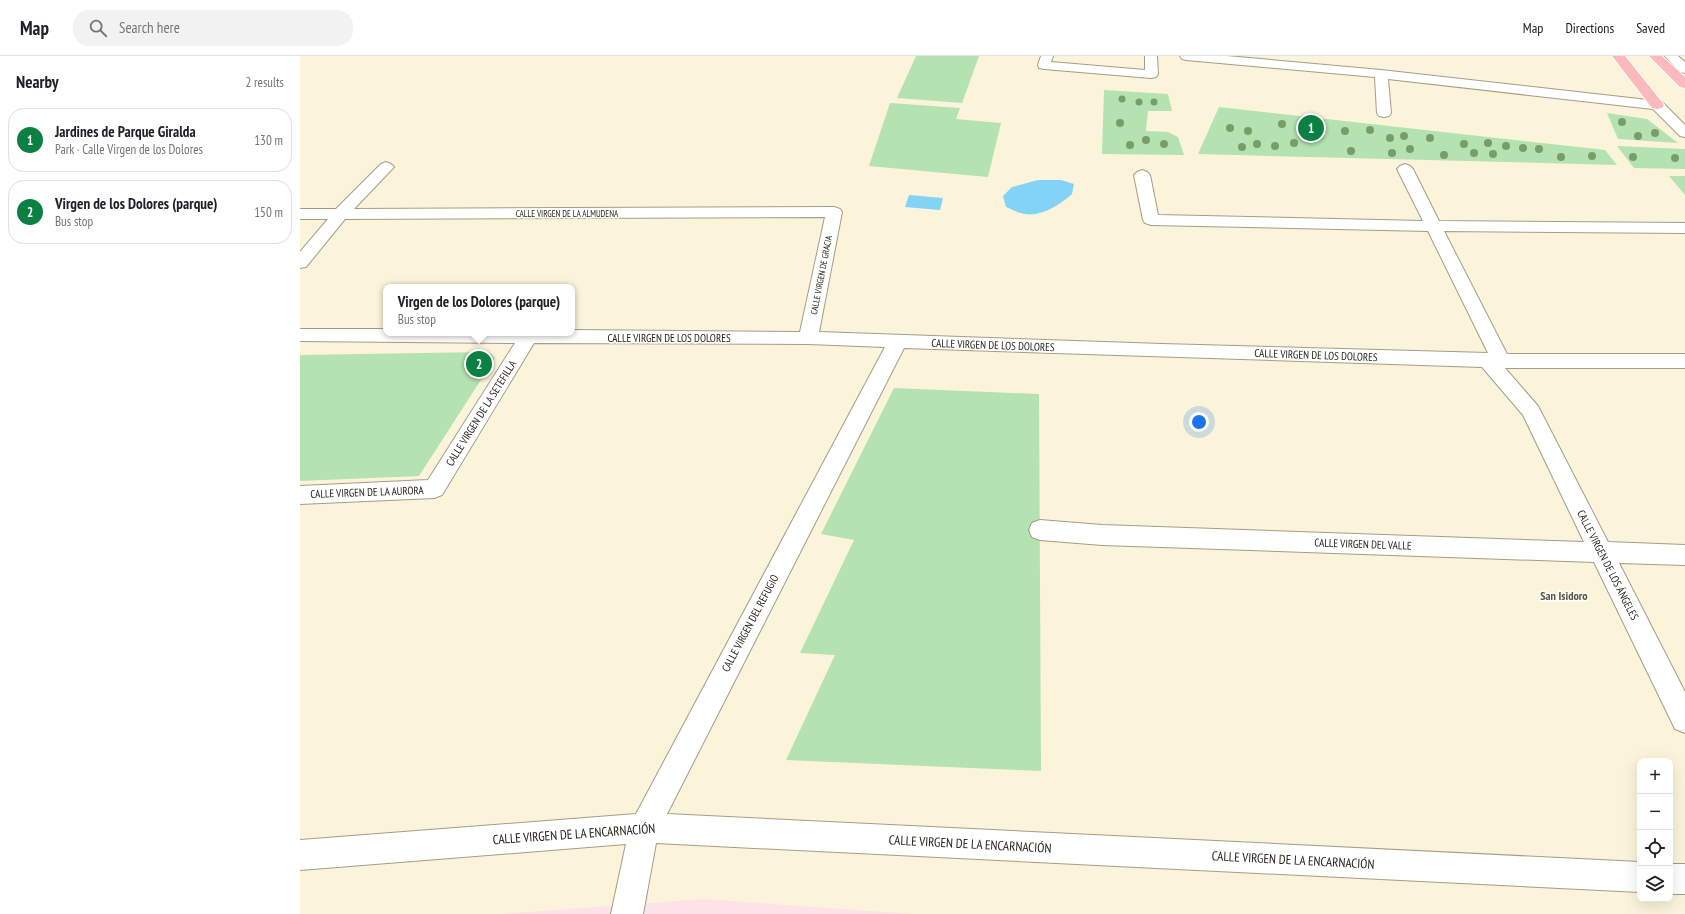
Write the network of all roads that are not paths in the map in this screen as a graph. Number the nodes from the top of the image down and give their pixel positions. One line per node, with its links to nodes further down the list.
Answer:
1 (1046, 56): 2 (street)
2 (1151, 56)
3 (1186, 56): 10 (street)
4 (1618, 56): 12 (main road)
5 (1655, 56): 11 (main road)
6 (1671, 56): 9 (street)
7 (1680, 56): 8 (street)
8 (1685, 60)
9 (1685, 69)
10 (1381, 74): 12 (street); 13 (street)
11 (1685, 84)
12 (1657, 105): 14 (street)
13 (1384, 113)
14 (1685, 133)
15 (386, 167): 20 (street)
16 (1405, 169): 21 (street, CALLE VIRGEN DE LOS ÁNGELES)
17 (1142, 175): 21 (street)
18 (834, 212): 20 (street, CALLE VIRGEN DE LA ALMUDENA); 28 (street, CALLE VIRGEN DE GRACIA)
19 (300, 214): 20 (street, CALLE VIRGEN DE LA ALMUDENA)
20 (340, 214): 23 (street)
21 (1434, 226): 22 (street); 30 (street, CALLE VIRGEN DE LOS ÁNGELES)
22 (1685, 228)
23 (300, 263)
24 (300, 335): 25 (street, CALLE VIRGEN DE LOS DOLORES)
25 (383, 336)
26 (414, 336): 27 (street, CALLE VIRGEN DE LOS DOLORES)
27 (528, 337): 28 (street, CALLE VIRGEN DE LOS DOLORES); 32 (street, CALLE VIRGEN DE LA SETEFILLA)
28 (808, 338): 29 (street, CALLE VIRGEN DE LOS DOLORES)
29 (898, 341): 30 (street, CALLE VIRGEN DE LOS DOLORES); 38 (street, CALLE VIRGEN DEL REFUGIO)
30 (1494, 360): 31 (street, CALLE VIRGEN DE LOS DOLORES); 35 (street, CALLE VIRGEN DE LOS ÁNGELES)
31 (1685, 361)
32 (434, 489): 33 (street, CALLE VIRGEN DE LA AURORA)
33 (300, 495)
34 (1040, 530): 35 (street, CALLE VIRGEN DEL VALLE)
35 (1602, 551): 36 (street, CALLE VIRGEN DEL VALLE); 37 (street, CALLE VIRGEN DE LOS ÁNGELES)
36 (1685, 555)
37 (1685, 720)
38 (644, 828): 39 (street, CALLE VIRGEN DE LA ENCARNACIÓN); 40 (street, CALLE VIRGEN DE LA ENCARNACIÓN); 43 (street, CALLE VIRGEN DEL REFUGIO)
39 (300, 856)
40 (1637, 877)
41 (1673, 879): 42 (street)
42 (1685, 879)
43 (627, 914)

